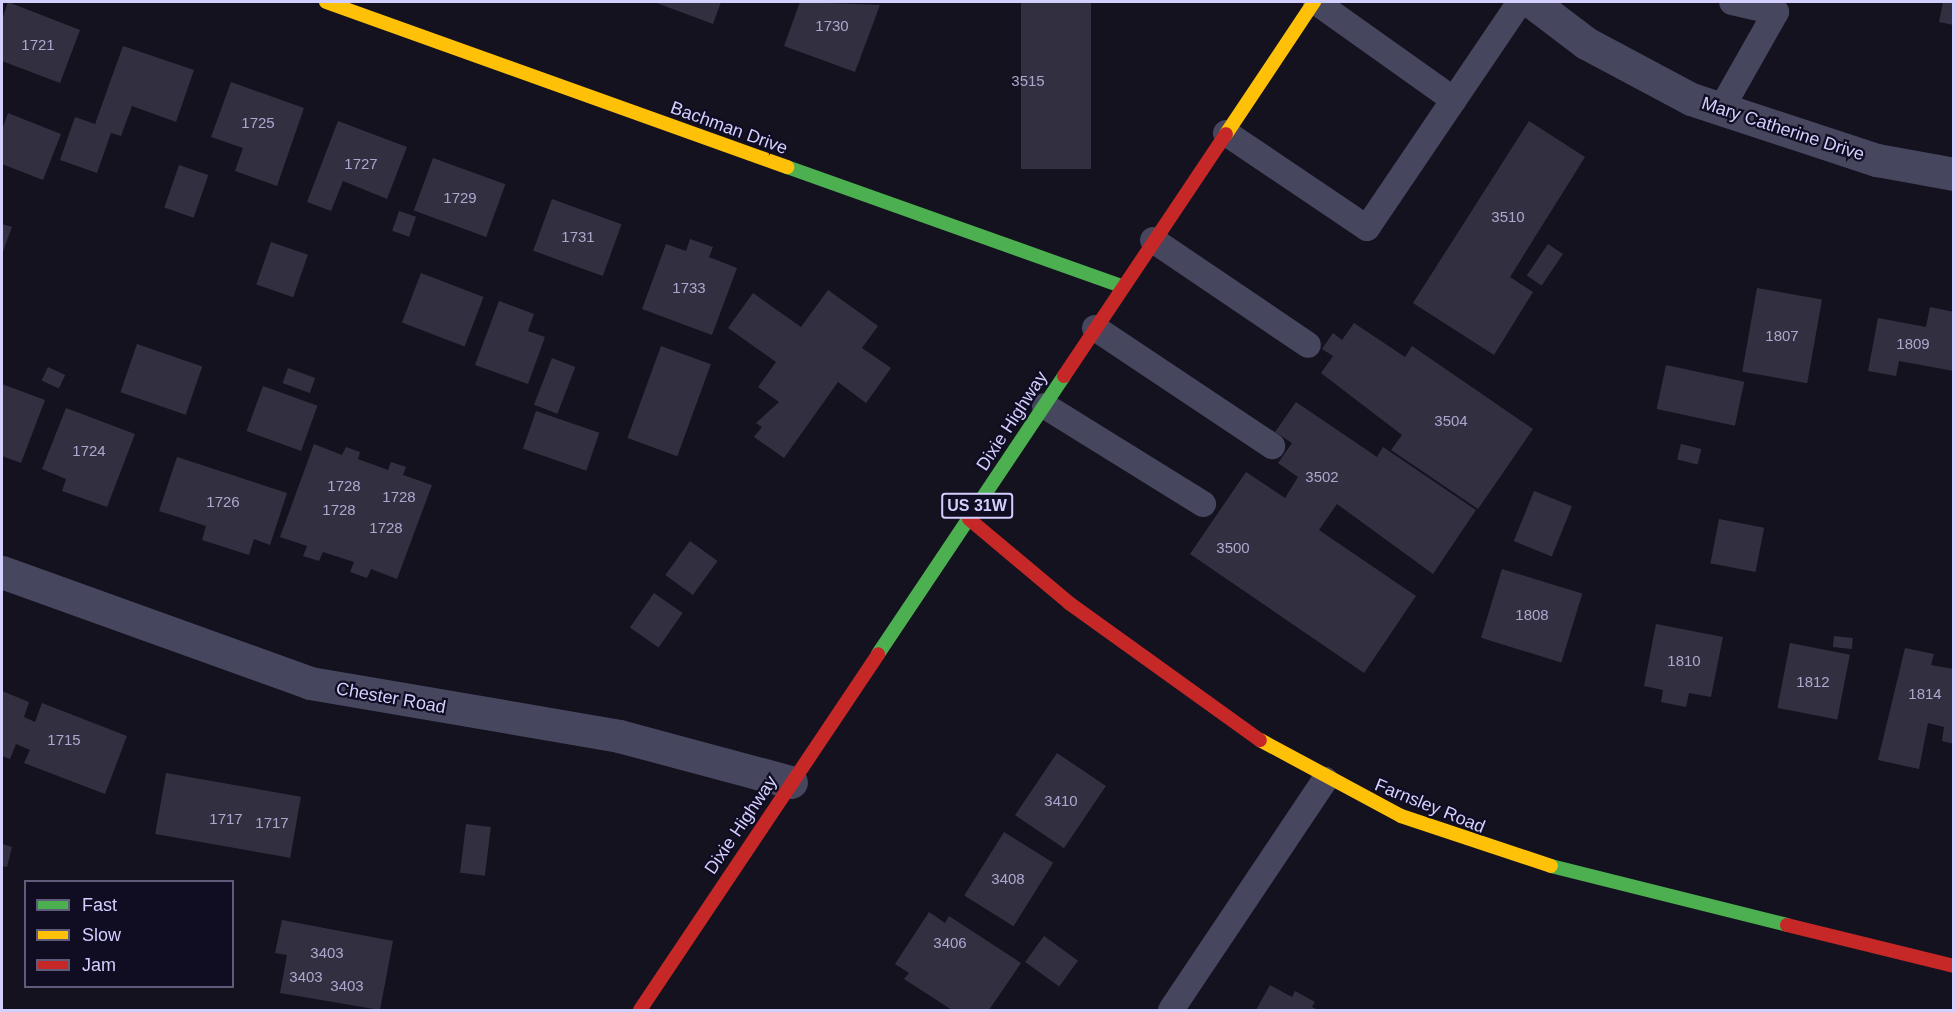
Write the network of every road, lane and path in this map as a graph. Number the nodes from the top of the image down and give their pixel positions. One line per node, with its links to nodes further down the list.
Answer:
1 (326, 2): 11 (street, Bachman Drive)
2 (1315, 2): 6 (lane); 8 (street, Dixie Highway / US 31W)
3 (1520, 2): 6 (lane)
4 (1532, 2): 7 (street, Mary Catherine Drive)
5 (1732, 2): 7 (lane)
6 (1454, 100): 8 (lane)
7 (1720, 111): 9 (street, Mary Catherine Drive)
8 (1226, 133): 10 (street, Dixie Highway / US 31W)
9 (1953, 174)
10 (1153, 240): 11 (street, Dixie Highway / US 31W); 13 (lane)
11 (1122, 286): 12 (street, Dixie Highway / US 31W)
12 (1095, 328): 14 (street, Dixie Highway / US 31W); 15 (lane)
13 (1308, 345)
14 (1044, 406): 16 (lane); 17 (street, Dixie Highway / US 31W)
15 (1272, 446)
16 (1203, 504)
17 (969, 519): 19 (street, Farnsley Road); 20 (street, Dixie Highway / US 31W)
18 (2, 572): 20 (street, Chester Road)
19 (1325, 780): 21 (street, Farnsley Road); 23 (lane)
20 (791, 782): 22 (street, Dixie Highway / US 31W)
21 (1953, 966)
22 (640, 1011)
23 (1171, 1011)

